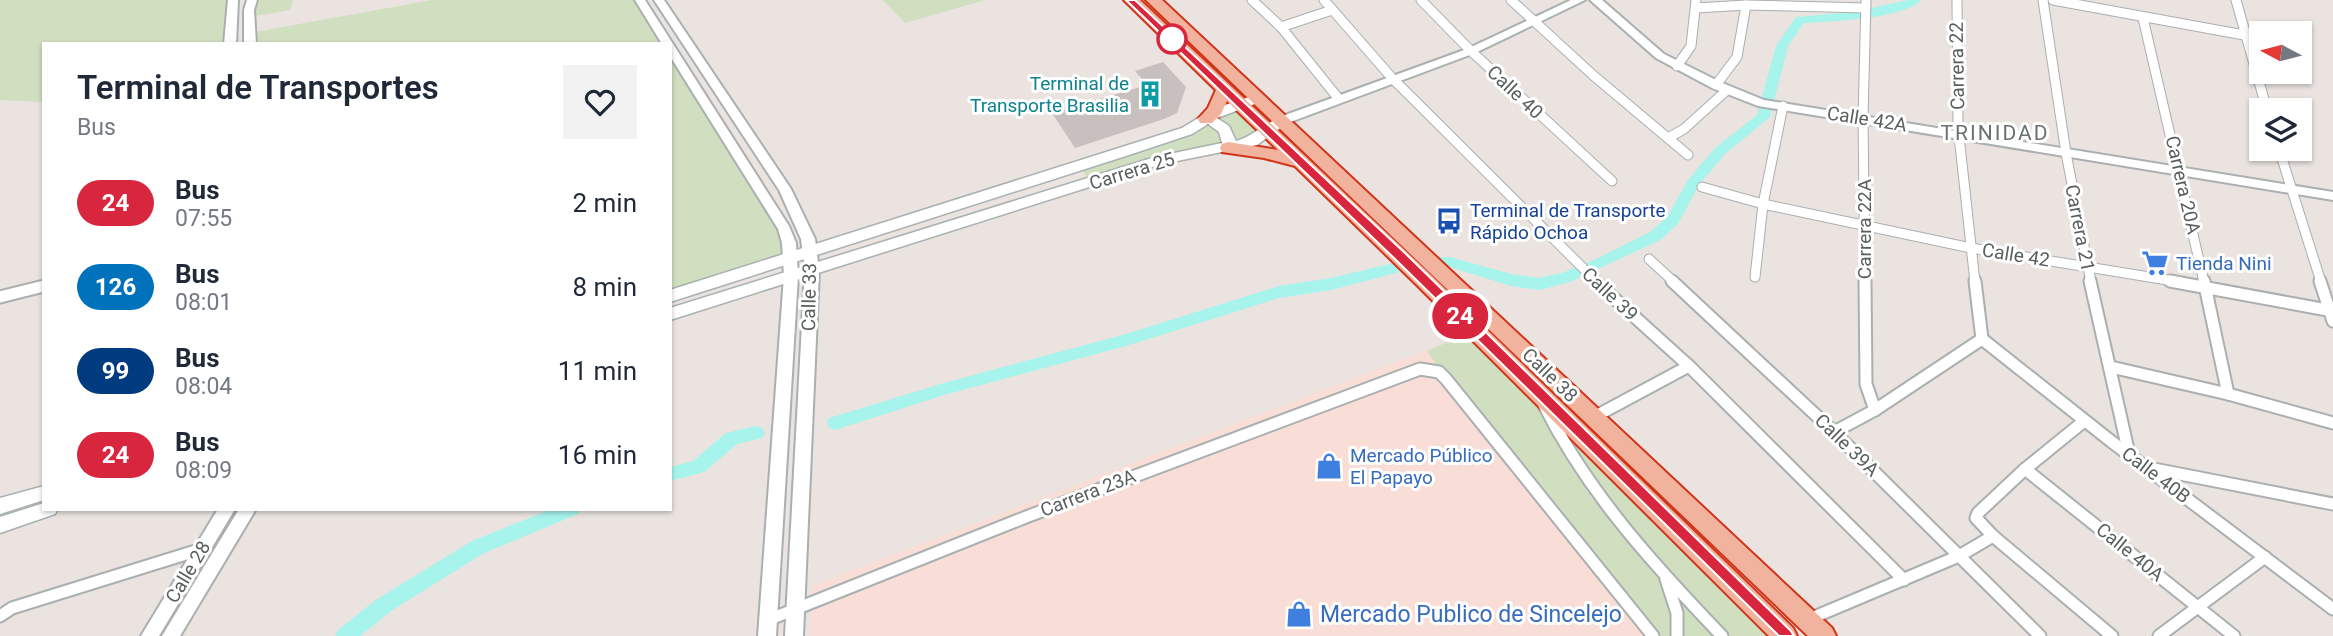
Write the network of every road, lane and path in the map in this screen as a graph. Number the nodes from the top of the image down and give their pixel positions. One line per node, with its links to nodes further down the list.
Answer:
1 (233, 0): 28 (street)
2 (252, 0): 29 (street)
3 (640, 0): 26 (street, Calle 33)
4 (659, 0): 24 (street, Calle 33)
5 (1131, 0): 36 (highway, Calle 38)
6 (1153, 0): 37 (highway, Calle 38)
7 (1252, 0): 25 (street)
8 (1324, 0): 21 (street, Calle 39)
9 (1421, 0): 32 (street, Calle 40)
10 (1510, 0): 23 (street)
11 (1580, 0): 23 (street, Carrera 25)
12 (1595, 0): 33 (street, Calle 42A)
13 (1957, 0): 45 (street, Carrera 22)
14 (2043, 0): 48 (street, Carrera 21)
15 (2053, 0): 22 (street)
16 (2236, 0): 27 (street)
17 (1696, 4): 19 (street); 33 (street)
18 (1781, 4): 19 (street); 20 (street)
19 (1746, 5): 35 (street)
20 (1866, 9): 42 (street, Carrera 22A)
21 (1332, 10): 25 (street); 34 (street, Calle 39)
22 (2143, 18): 27 (street); 52 (street, Carrera 20A)
23 (1534, 22): 32 (street, Carrera 25); 46 (street)
24 (678, 25): 26 (street); 60 (street, Calle 33)
25 (1282, 27): 38 (street)
26 (660, 30): 30 (street, Calle 33)
27 (2244, 35): 39 (street)
28 (230, 42)
29 (250, 42)
30 (667, 42)
31 (672, 50): 62 (street, Calle 33)
32 (1471, 51): 34 (street, Carrera 25); 53 (street, Calle 40)
33 (1677, 66): 35 (street, Calle 42A)
34 (1392, 78): 38 (street, Carrera 25); 76 (street, Calle 39)
35 (1721, 87): 41 (street, Calle 42A); 46 (street)
36 (1224, 89): 40 (highway, Calle 38); 43 (highway)
37 (1258, 98): 40 (main road, Carrera 25); 44 (highway, Calle 38)
38 (1338, 98): 44 (street, Carrera 25)
39 (2263, 98)
40 (1241, 105): 43 (main road, Carrera 25); 44 (highway, Calle 38)
41 (1778, 106): 42 (street, Calle 42A); 57 (street)
42 (1863, 118): 45 (street, Calle 42A); 58 (street, Carrera 22A)
43 (1206, 119): 47 (main road); 60 (main road, Carrera 25)
44 (1274, 126): 47 (main road, Carrera 25); 51 (highway, Calle 38); 61 (highway, Calle 38)
45 (1958, 135): 48 (street, Calle 42A); 59 (street, Carrera 22)
46 (1668, 138): 49 (street)
47 (1228, 148): 51 (highway); 65 (main road, Carrera 25)
48 (2066, 153): 52 (street, Calle 42A); 64 (street, Carrera 21)
49 (1688, 155)
50 (2283, 161): 55 (street)
51 (1302, 163): 61 (highway, Calle 38)
52 (2181, 173): 55 (street, Calle 42A); 70 (street, Carrera 20A)
53 (1612, 181)
54 (1702, 187): 57 (street, Calle 42)
55 (2291, 189): 56 (street, Calle 42A); 74 (street)
56 (2333, 196)
57 (1763, 204): 58 (street, Calle 42); 68 (street)
58 (1864, 225): 59 (street, Calle 42); 80 (street, Carrera 22A)
59 (1971, 248): 64 (street, Calle 42); 75 (street, Carrera 22)
60 (809, 253): 62 (main road, Carrera 25); 65 (street, Calle 33)
61 (1409, 253): 66 (highway, Calle 38)
62 (791, 259): 67 (street, Calle 33); 71 (main road, Carrera 25)
63 (1649, 259): 84 (street, Calle 39A)
64 (2087, 265): 70 (street, Calle 42); 77 (street, Carrera 21)
65 (812, 270): 67 (main road, Carrera 25); 103 (street, Calle 33)
66 (1430, 273): 79 (highway, Calle 38); 81 (highway, Calle 38)
67 (791, 276): 73 (main road, Carrera 25); 106 (street, Calle 33)
68 (1755, 277)
69 (42, 286): 72 (street)
70 (2206, 288): 74 (street, Calle 42); 78 (street, Carrera 20A)
71 (672, 295)
72 (0, 297)
73 (672, 313)
74 (2332, 314)
75 (1982, 339): 80 (street); 82 (street, Calle 40B)
76 (1689, 366): 81 (street); 100 (street, Calle 39)
77 (2111, 368): 78 (street); 85 (street, Carrera 21)
78 (2228, 394): 83 (street)
79 (1540, 396): 99 (street); 113 (highway, Calle 38)
80 (1875, 410): 84 (street)
81 (1594, 417): 105 (highway, Calle 38)
82 (2082, 422): 85 (street, Calle 40B); 87 (street)
83 (2333, 423)
84 (1834, 432): 97 (street, Calle 39A)
85 (2129, 454): 86 (street, Calle 40B)
86 (2146, 467): 89 (street); 98 (street, Calle 40B)
87 (2025, 469): 95 (street); 101 (street, Calle 40A)
88 (42, 494): 90 (main road)
89 (2333, 505)
90 (0, 506)
91 (42, 511): 94 (main road)
92 (226, 511): 96 (street, Calle 28)
93 (247, 511): 108 (street, Calle 28)
94 (0, 524)
95 (1993, 536): 97 (street); 116 (street)
96 (202, 549): 104 (street); 107 (street, Calle 28)
97 (1959, 556): 100 (street); 115 (street, Calle 39A)
98 (2265, 557): 101 (street); 102 (street, Calle 40B)
99 (1665, 577): 111 (street); 112 (street)
100 (1904, 580): 105 (street)
101 (2199, 608): 117 (street); 118 (street, Calle 40A)
102 (2333, 610)
103 (796, 611): 106 (street, Carrera 23A); 109 (street, Calle 33); 110 (street, Carrera 23A)
104 (0, 616)
105 (1807, 620): 114 (highway, Calle 38)
106 (768, 628)
107 (150, 636)
108 (171, 636)
109 (794, 636)
110 (1653, 636)
111 (1677, 636)
112 (1722, 636)
113 (1785, 636)
114 (1824, 636)
115 (2040, 636)
116 (2112, 636)
117 (2159, 636)
118 (2234, 636)

